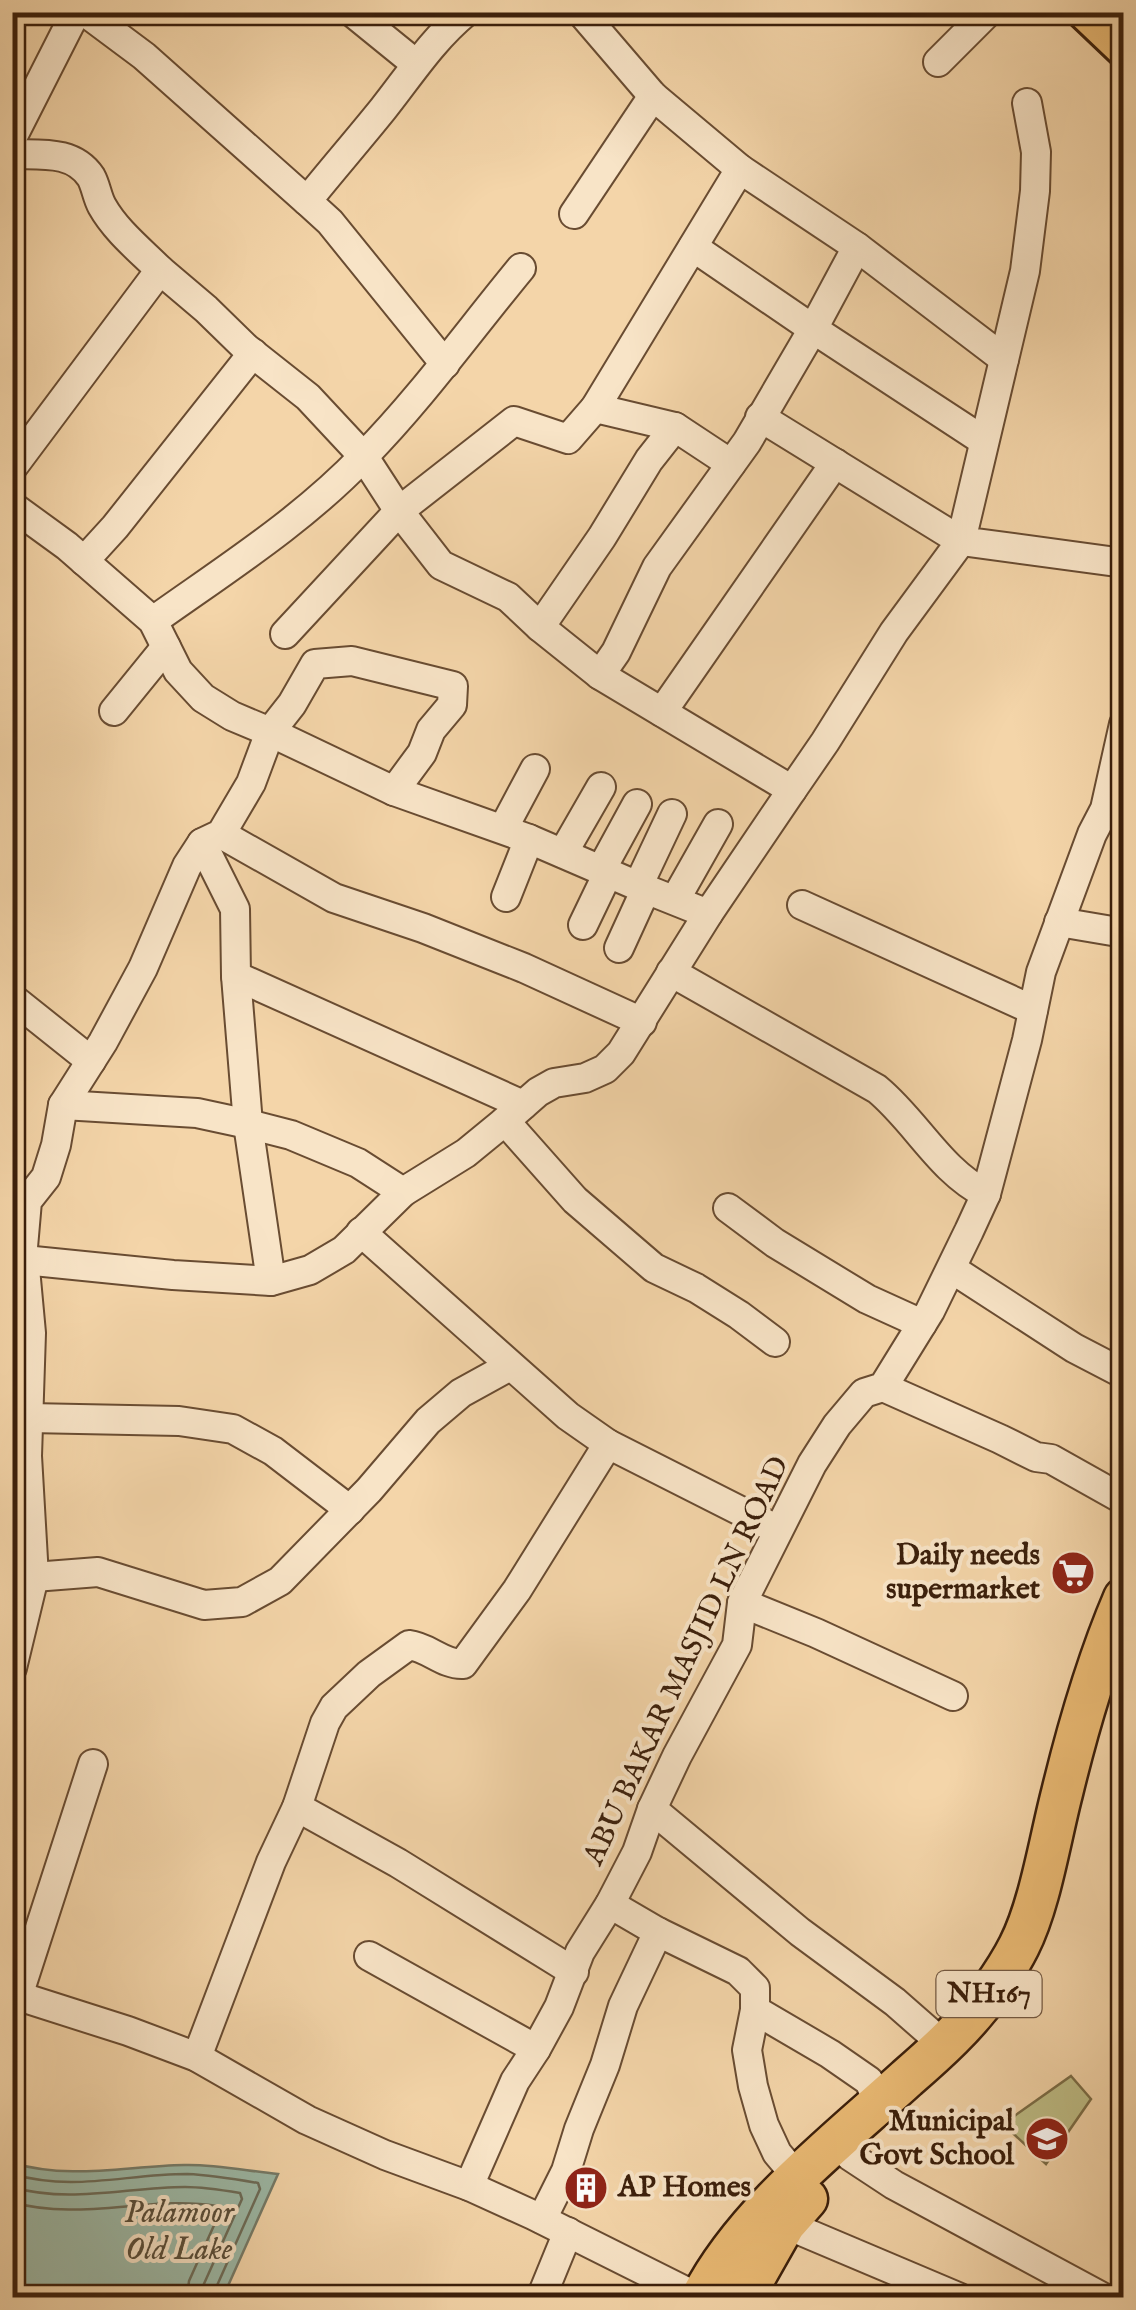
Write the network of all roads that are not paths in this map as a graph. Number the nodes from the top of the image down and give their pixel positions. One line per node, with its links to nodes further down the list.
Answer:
1 (76, 12): 13 (street)
2 (85, 12): 16 (street)
3 (352, 12): 10 (street)
4 (466, 12): 10 (street)
5 (581, 12): 11 (street)
6 (988, 12): 9 (street)
7 (1089, 14): 8 (main road)
8 (1124, 51)
9 (938, 62)
10 (416, 64): 16 (street)
11 (652, 96): 15 (street); 17 (street)
12 (1027, 103): 24 (street)
13 (12, 138)
14 (12, 154): 21 (street)
15 (740, 169): 18 (street); 19 (street)
16 (307, 201): 25 (street)
17 (574, 214)
18 (693, 247): 22 (street); 26 (street)
19 (857, 247): 22 (street); 24 (street)
20 (522, 268): 25 (street)
21 (160, 270): 23 (street); 33 (street)
22 (813, 329): 27 (street); 29 (street)
23 (253, 353): 30 (street); 37 (street)
24 (1004, 360): 29 (street)
25 (445, 364): 30 (street)
26 (595, 408): 28 (street); 35 (street)
27 (760, 416): 31 (street); 32 (street)
28 (674, 427): 32 (street); 40 (street)
29 (984, 441): 36 (street)
30 (364, 457): 35 (street); 39 (street)
31 (835, 462): 36 (street); 45 (street)
32 (731, 464): 43 (street)
33 (12, 468)
34 (12, 506): 37 (street)
35 (400, 511): 40 (street); 41 (street)
36 (961, 541): 38 (street); 51 (street)
37 (84, 562): 39 (street)
38 (1124, 564)
39 (153, 621): 42 (street)
40 (540, 626): 43 (street)
41 (285, 634)
42 (166, 647): 44 (street); 47 (street)
43 (600, 675): 45 (street)
44 (114, 710)
45 (662, 712): 51 (street)
46 (1124, 724): 48 (street, ABU BAKAR MASJID LN ROAD)
47 (270, 732): 52 (street); 52 (street); 58 (street)
48 (1120, 754): 54 (street, ABU BAKAR MASJID LN ROAD)
49 (534, 769): 57 (street)
50 (601, 787): 59 (street)
51 (792, 790): 65 (street)
52 (394, 792): 57 (street)
53 (637, 804): 60 (street)
54 (1114, 810): 66 (street, ABU BAKAR MASJID LN ROAD)
55 (672, 814): 61 (street)
56 (718, 824): 63 (street)
57 (516, 834): 59 (street); 62 (street)
58 (212, 838): 71 (street); 74 (street); 75 (street)
59 (563, 853): 60 (street)
60 (604, 871): 61 (street); 67 (street)
61 (642, 888): 63 (street); 69 (street)
62 (506, 897)
63 (675, 900): 65 (street)
64 (802, 905): 73 (street)
65 (708, 914): 70 (street)
66 (1059, 922): 68 (street); 73 (street, ABU BAKAR MASJID LN ROAD)
67 (583, 925)
68 (1124, 933)
69 (618, 948)
70 (671, 972): 74 (street); 80 (street)
71 (236, 976): 77 (street); 78 (street)
72 (12, 998): 75 (street)
73 (1034, 1010): 80 (street, ABU BAKAR MASJID LN ROAD)
74 (642, 1022): 77 (street)
75 (92, 1061): 76 (street)
76 (63, 1104): 78 (street); 81 (street)
77 (514, 1113): 79 (street); 88 (street)
78 (248, 1124): 79 (street); 86 (street)
79 (403, 1192): 83 (street)
80 (986, 1194): 85 (street, ABU BAKAR MASJID LN ROAD)
81 (20, 1195): 84 (street)
82 (728, 1208): 87 (street)
83 (361, 1232): 86 (street); 89 (street)
84 (24, 1260): 86 (street); 92 (street)
85 (952, 1269): 87 (street, ABU BAKAR MASJID LN ROAD); 90 (street)
86 (272, 1281)
87 (922, 1324): 91 (street, ABU BAKAR MASJID LN ROAD)
88 (774, 1342)
89 (510, 1366): 93 (street); 95 (street)
90 (1124, 1374)
91 (883, 1387): 94 (street); 96 (street, ABU BAKAR MASJID LN ROAD)
92 (28, 1418): 95 (street); 97 (street)
93 (608, 1444): 96 (street); 104 (street)
94 (1124, 1500)
95 (350, 1510): 97 (street)
96 (778, 1530): 99 (street, ABU BAKAR MASJID LN ROAD)
97 (34, 1577): 101 (street)
98 (1124, 1598): 112 (highway, NH167)
99 (742, 1603): 102 (street); 105 (street, ABU BAKAR MASJID LN ROAD)
100 (1124, 1653): 116 (highway, NH167)
101 (12, 1668)
102 (953, 1696)
103 (93, 1764): 110 (street)
104 (297, 1806): 109 (street); 114 (street)
105 (652, 1809): 106 (street, ABU BAKAR MASJID LN ROAD); 112 (street)
106 (610, 1904): 107 (street); 109 (street, ABU BAKAR MASJID LN ROAD)
107 (658, 1932): 111 (street); 119 (street)
108 (369, 1956): 113 (street)
109 (574, 1972): 113 (street, ABU BAKAR MASJID LN ROAD)
110 (15, 1995): 114 (street)
111 (755, 2010): 115 (street); 117 (street)
112 (944, 2045): 115 (highway, NH167)
113 (536, 2049): 118 (street, ABU BAKAR MASJID LN ROAD)
114 (197, 2057): 118 (street)
115 (879, 2104): 117 (highway, NH167)
116 (850, 2156): 120 (highway, NH167); 126 (street)
117 (798, 2178): 123 (highway, NH167)
118 (469, 2186): 119 (street)
119 (542, 2219): 121 (street)
120 (785, 2224): 124 (highway, NH167); 125 (street)
121 (568, 2232): 122 (street); 123 (street)
122 (542, 2298)
123 (700, 2298)
124 (743, 2298)
125 (960, 2298)
126 (1104, 2298)

